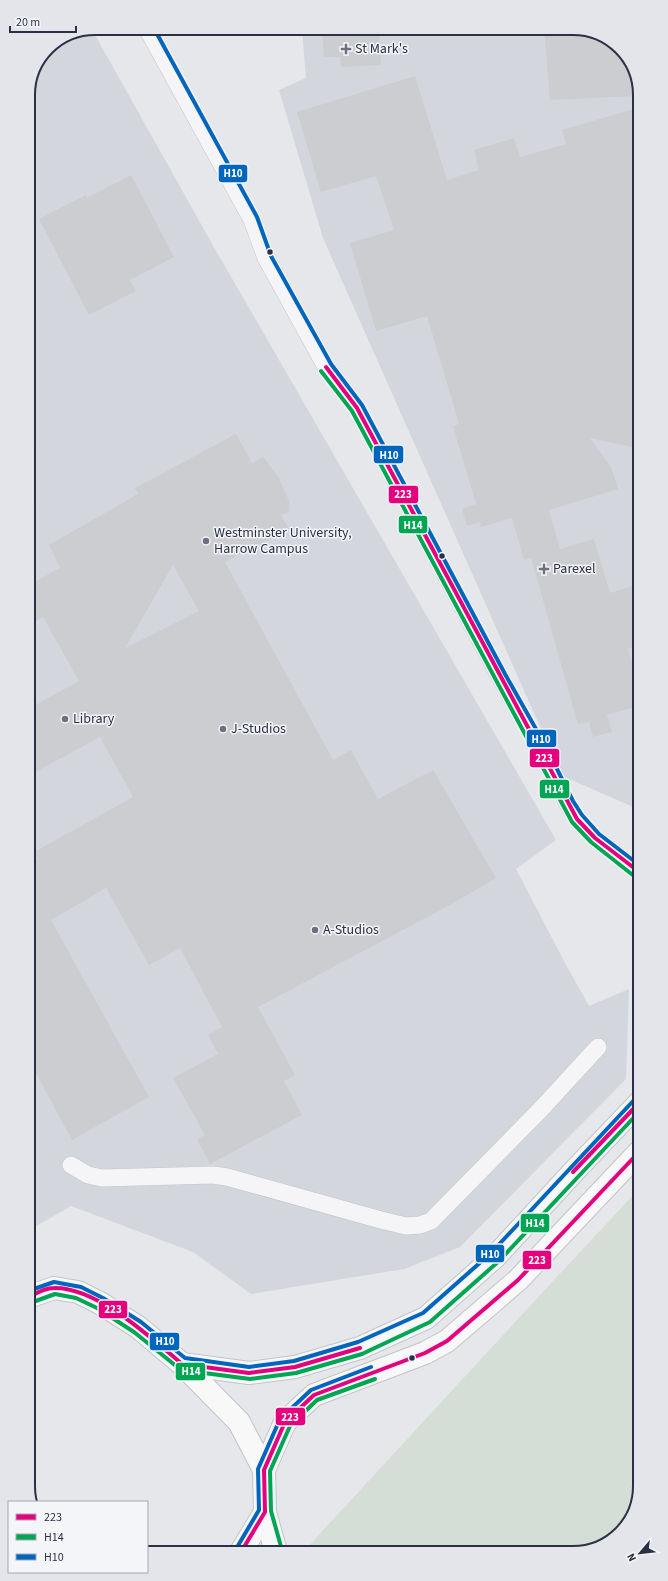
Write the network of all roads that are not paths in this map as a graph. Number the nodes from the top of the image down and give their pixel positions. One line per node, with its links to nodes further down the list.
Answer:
1 (151, 35): 2 (street)
2 (633, 867)
3 (598, 1047): 6 (street)
4 (633, 1109): 8 (main road)
5 (633, 1158): 9 (main road)
6 (71, 1165)
7 (35, 1294): 8 (main road)
8 (182, 1364): 9 (main road)
9 (264, 1470): 10 (main road)
10 (265, 1512): 11 (main road); 12 (main road)
11 (245, 1546)
12 (274, 1546)

